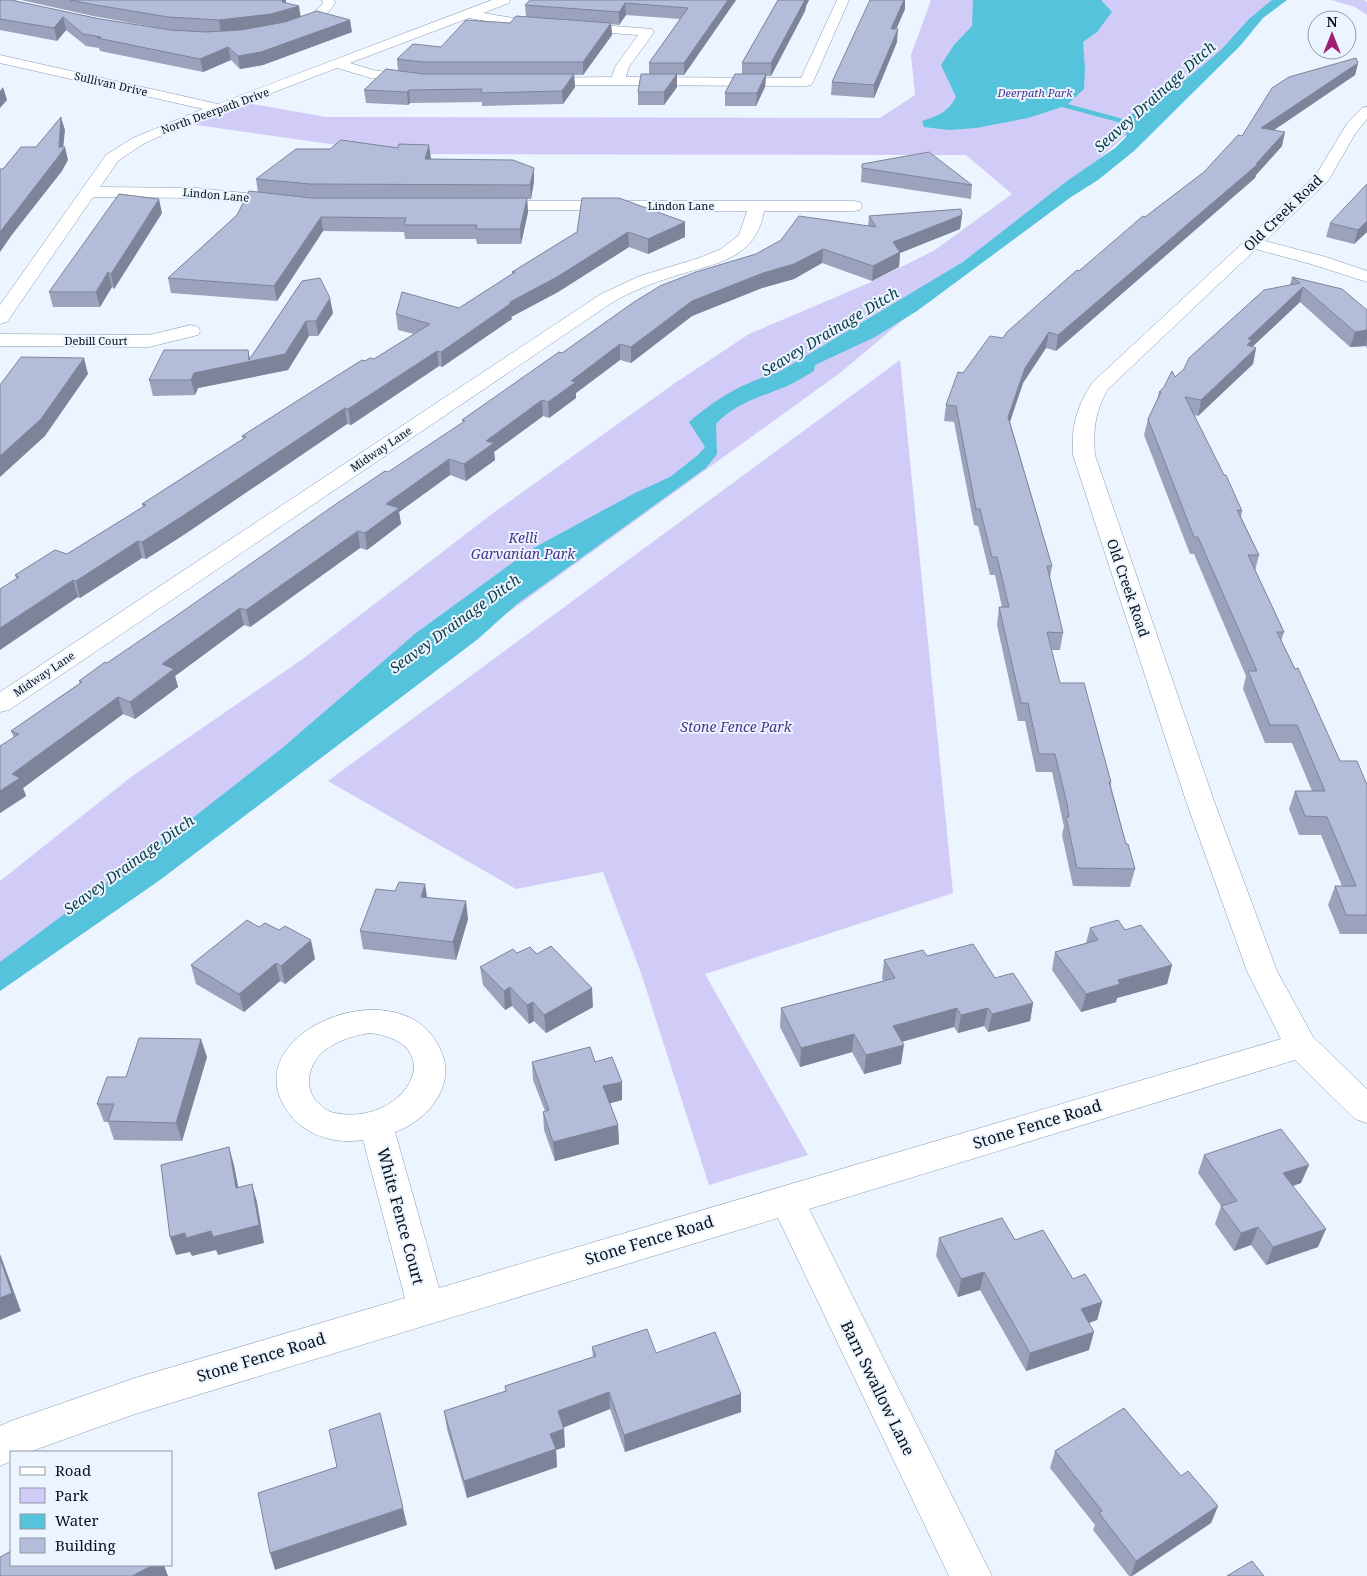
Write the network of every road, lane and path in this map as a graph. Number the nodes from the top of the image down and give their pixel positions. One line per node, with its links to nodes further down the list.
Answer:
1 (328, 0): 5 (street)
2 (504, 0): 4 (street, North Deerpath Drive)
3 (843, 0): 10 (street)
4 (469, 14): 7 (street, North Deerpath Drive); 10 (street)
5 (273, 32)
6 (0, 59): 11 (street, Sullivan Drive)
7 (338, 64): 8 (street); 11 (street, North Deerpath Drive)
8 (434, 81)
9 (521, 81): 10 (street)
10 (618, 81)
11 (221, 109): 13 (street, North Deerpath Drive)
12 (1361, 117): 18 (street, Old Creek Road)
13 (88, 192): 14 (street, Lindon Lane); 20 (street, North Deerpath Drive)
14 (300, 204)
15 (472, 206): 16 (street, Lindon Lane)
16 (756, 206): 17 (street, Lindon Lane); 23 (street, Midway Lane)
17 (854, 206)
18 (1252, 243): 19 (street); 24 (street, Old Creek Road)
19 (1367, 277)
20 (0, 318)
21 (191, 331): 22 (street, Debill Court)
22 (0, 340)
23 (0, 704)
24 (1301, 1046): 25 (street, Old Creek Road); 27 (street, Stone Fence Road)
25 (1367, 1110)
26 (376, 1124): 28 (street, White Fence Court)
27 (786, 1199): 28 (street, Stone Fence Road); 30 (street, Barn Swallow Lane)
28 (426, 1307): 29 (street, Stone Fence Road)
29 (0, 1446)
30 (971, 1576)

